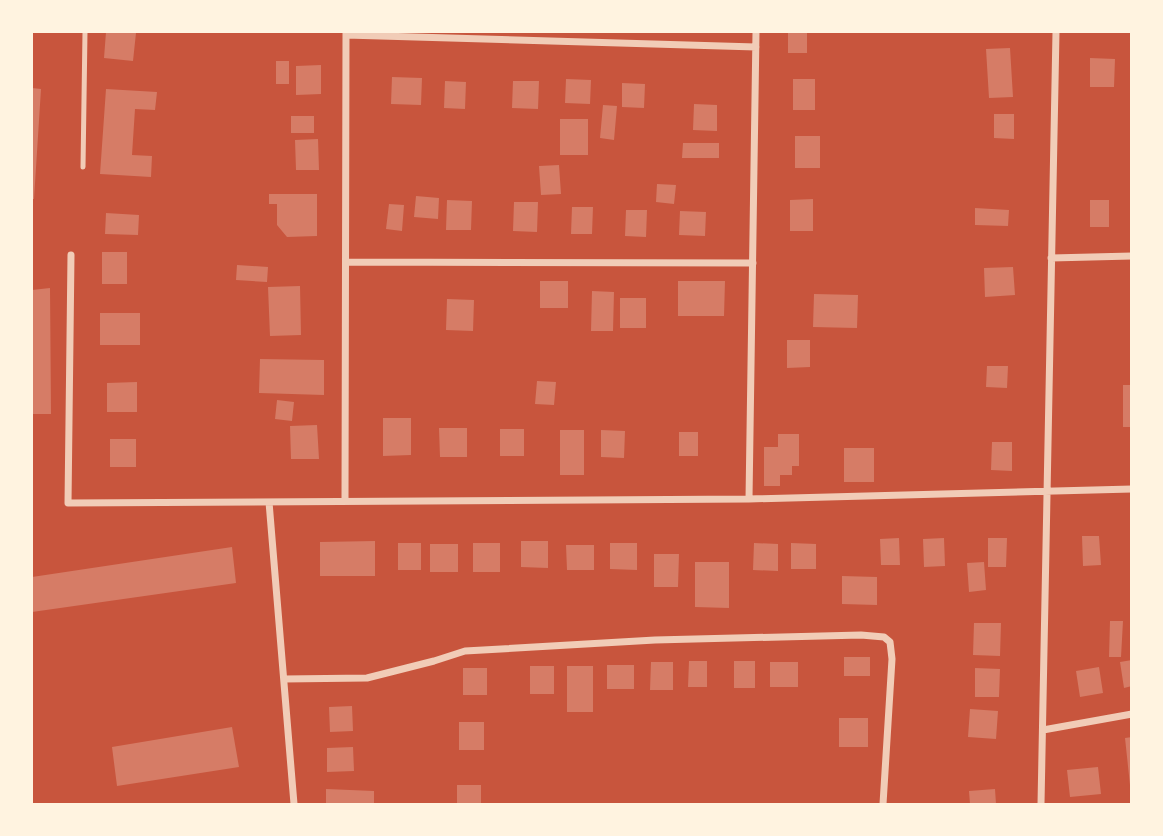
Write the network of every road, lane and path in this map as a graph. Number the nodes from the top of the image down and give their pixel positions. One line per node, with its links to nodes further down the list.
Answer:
1 (85, 32): 6 (lane)
2 (756, 32): 5 (street)
3 (1056, 32): 9 (street)
4 (346, 33): 5 (street); 10 (street)
5 (756, 47): 11 (street)
6 (83, 167)
7 (71, 255): 16 (street)
8 (1132, 256): 9 (street)
9 (1051, 258): 13 (street)
10 (346, 262): 11 (street); 15 (street)
11 (752, 263): 14 (street)
12 (1132, 489): 13 (street)
13 (1048, 490): 14 (street); 19 (street)
14 (748, 499): 15 (street)
15 (345, 501): 16 (street)
16 (269, 502): 17 (street)
17 (284, 679): 20 (street); 21 (street)
18 (1132, 714): 19 (street)
19 (1043, 730): 22 (street)
20 (294, 804)
21 (883, 804)
22 (1041, 804)

